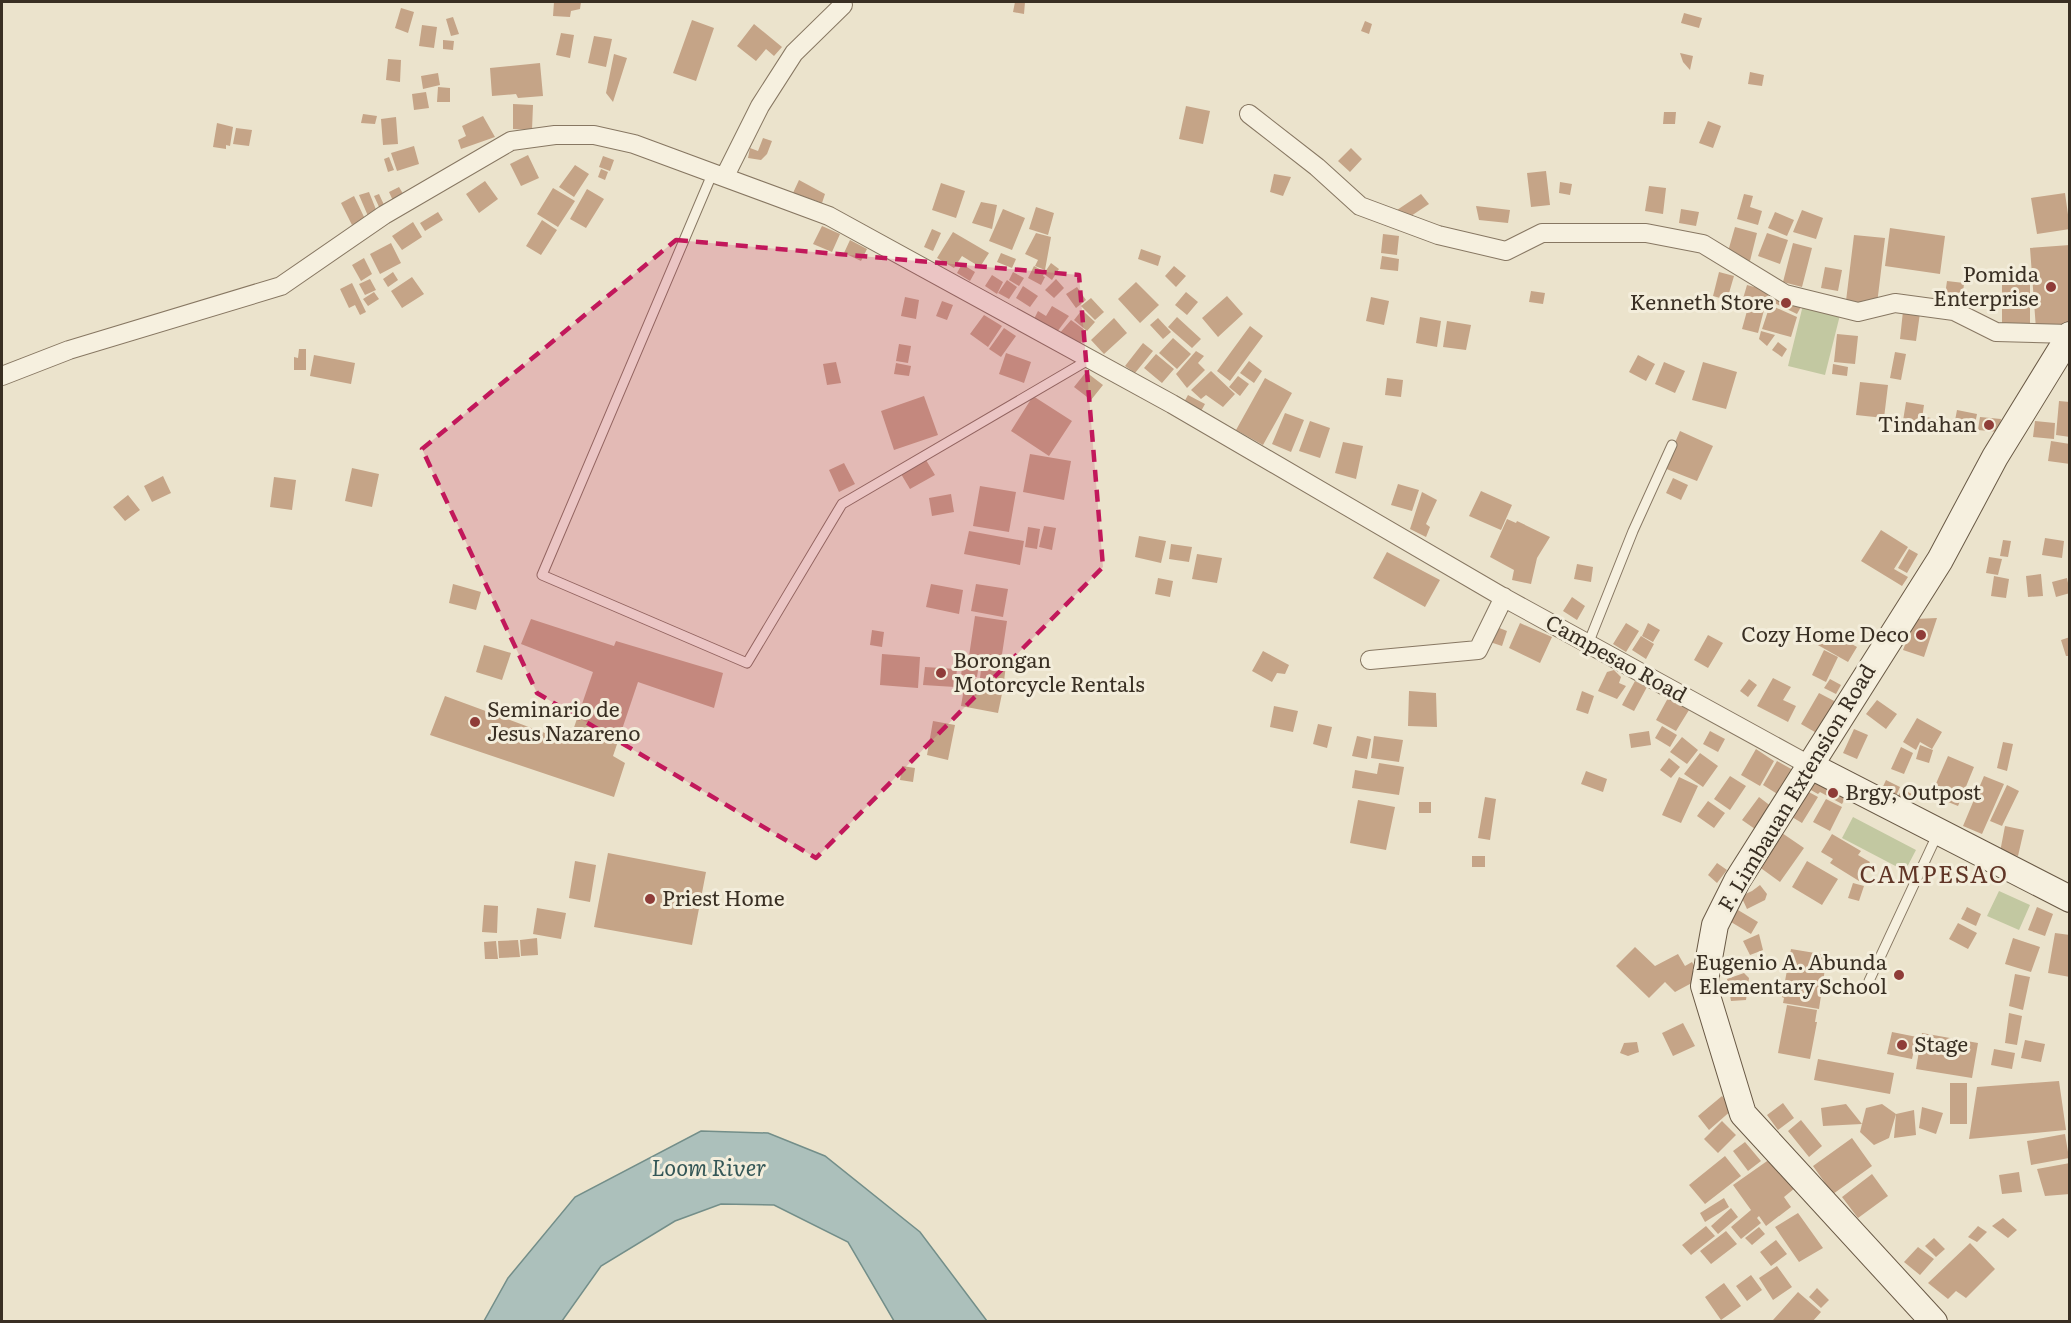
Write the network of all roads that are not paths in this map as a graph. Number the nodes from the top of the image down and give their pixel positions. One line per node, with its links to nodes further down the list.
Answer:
1 (843, 5): 3 (street)
2 (1249, 114): 4 (street)
3 (719, 174): 5 (street, Campesao Road); 5 (lane); 6 (street, Campesao Road)
4 (2070, 335): 11 (street, F. Limbauan Extension Road)
5 (1090, 359): 8 (street, Campesao Road)
6 (2, 376)
7 (1672, 445): 9 (lane)
8 (1504, 597): 9 (street, Campesao Road); 10 (street)
9 (1588, 644): 11 (street, Campesao Road)
10 (1370, 660)
11 (1809, 765): 12 (street, Campesao Road); 15 (street, F. Limbauan Extension Road)
12 (1939, 831): 13 (street, Campesao Road); 14 (lane)
13 (2070, 899)
14 (1869, 981)
15 (1934, 1322)

